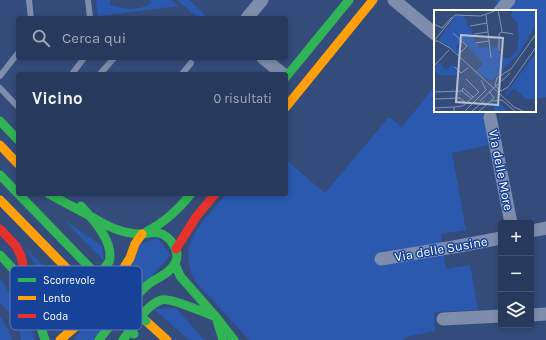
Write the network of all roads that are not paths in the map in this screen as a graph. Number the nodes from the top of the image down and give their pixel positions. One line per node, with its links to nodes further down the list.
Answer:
1 (29, 0): 9 (lane)
2 (88, 0): 10 (lane)
3 (262, 0): 11 (street)
4 (349, 0): 22 (main road)
5 (373, 0): 26 (main road)
6 (394, 0): 12 (street)
7 (508, 0): 8 (street)
8 (501, 10)
9 (31, 16)
10 (90, 16)
11 (249, 16)
12 (434, 33)
13 (16, 56): 23 (lane)
14 (82, 60): 18 (lane)
15 (112, 60): 19 (lane)
16 (266, 60): 21 (street)
17 (191, 63): 20 (lane)
18 (74, 72)
19 (102, 72)
20 (184, 72)
21 (280, 72)
22 (288, 74)
23 (0, 76)
24 (0, 88): 25 (lane)
25 (16, 105)
26 (288, 105)
27 (490, 117): 41 (street, Via delle More)
28 (0, 120): 29 (main road)
29 (16, 138)
30 (0, 145): 31 (main road)
31 (16, 162)
32 (0, 176): 33 (main road, bridge)
33 (16, 192)
34 (20, 196): 54 (main road, bridge)
35 (53, 196): 40 (main road)
36 (71, 196): 40 (main road)
37 (189, 196): 45 (main road)
38 (213, 196): 47 (main road)
39 (0, 200): 53 (main road, bridge)
40 (90, 216): 45 (main road); 55 (main road)
41 (510, 220)
42 (546, 228): 44 (street)
43 (0, 229): 52 (main road)
44 (534, 230)
45 (144, 233): 47 (main road); 56 (main road)
46 (498, 239): 49 (street, Via delle Susine)
47 (176, 249): 50 (main road)
48 (0, 255): 51 (main road)
49 (381, 259)
50 (175, 264): 57 (main road); 63 (main road)
51 (10, 266)
52 (23, 266)
53 (64, 266)
54 (88, 266)
55 (106, 266)
56 (125, 266)
57 (142, 290)
58 (546, 314): 59 (street)
59 (534, 315)
60 (498, 316): 64 (street)
61 (142, 317): 75 (main road, bridge)
62 (142, 317): 63 (main road)
63 (216, 317): 76 (main road); 77 (main road)
64 (442, 319)
65 (42, 330): 71 (main road)
66 (72, 330): 72 (main road)
67 (108, 330): 73 (main road)
68 (130, 330): 70 (main road, bridge)
69 (131, 330): 74 (main road)
70 (137, 337)
71 (45, 340)
72 (60, 340)
73 (100, 340)
74 (123, 340)
75 (167, 340)
76 (223, 340)
77 (234, 340)

